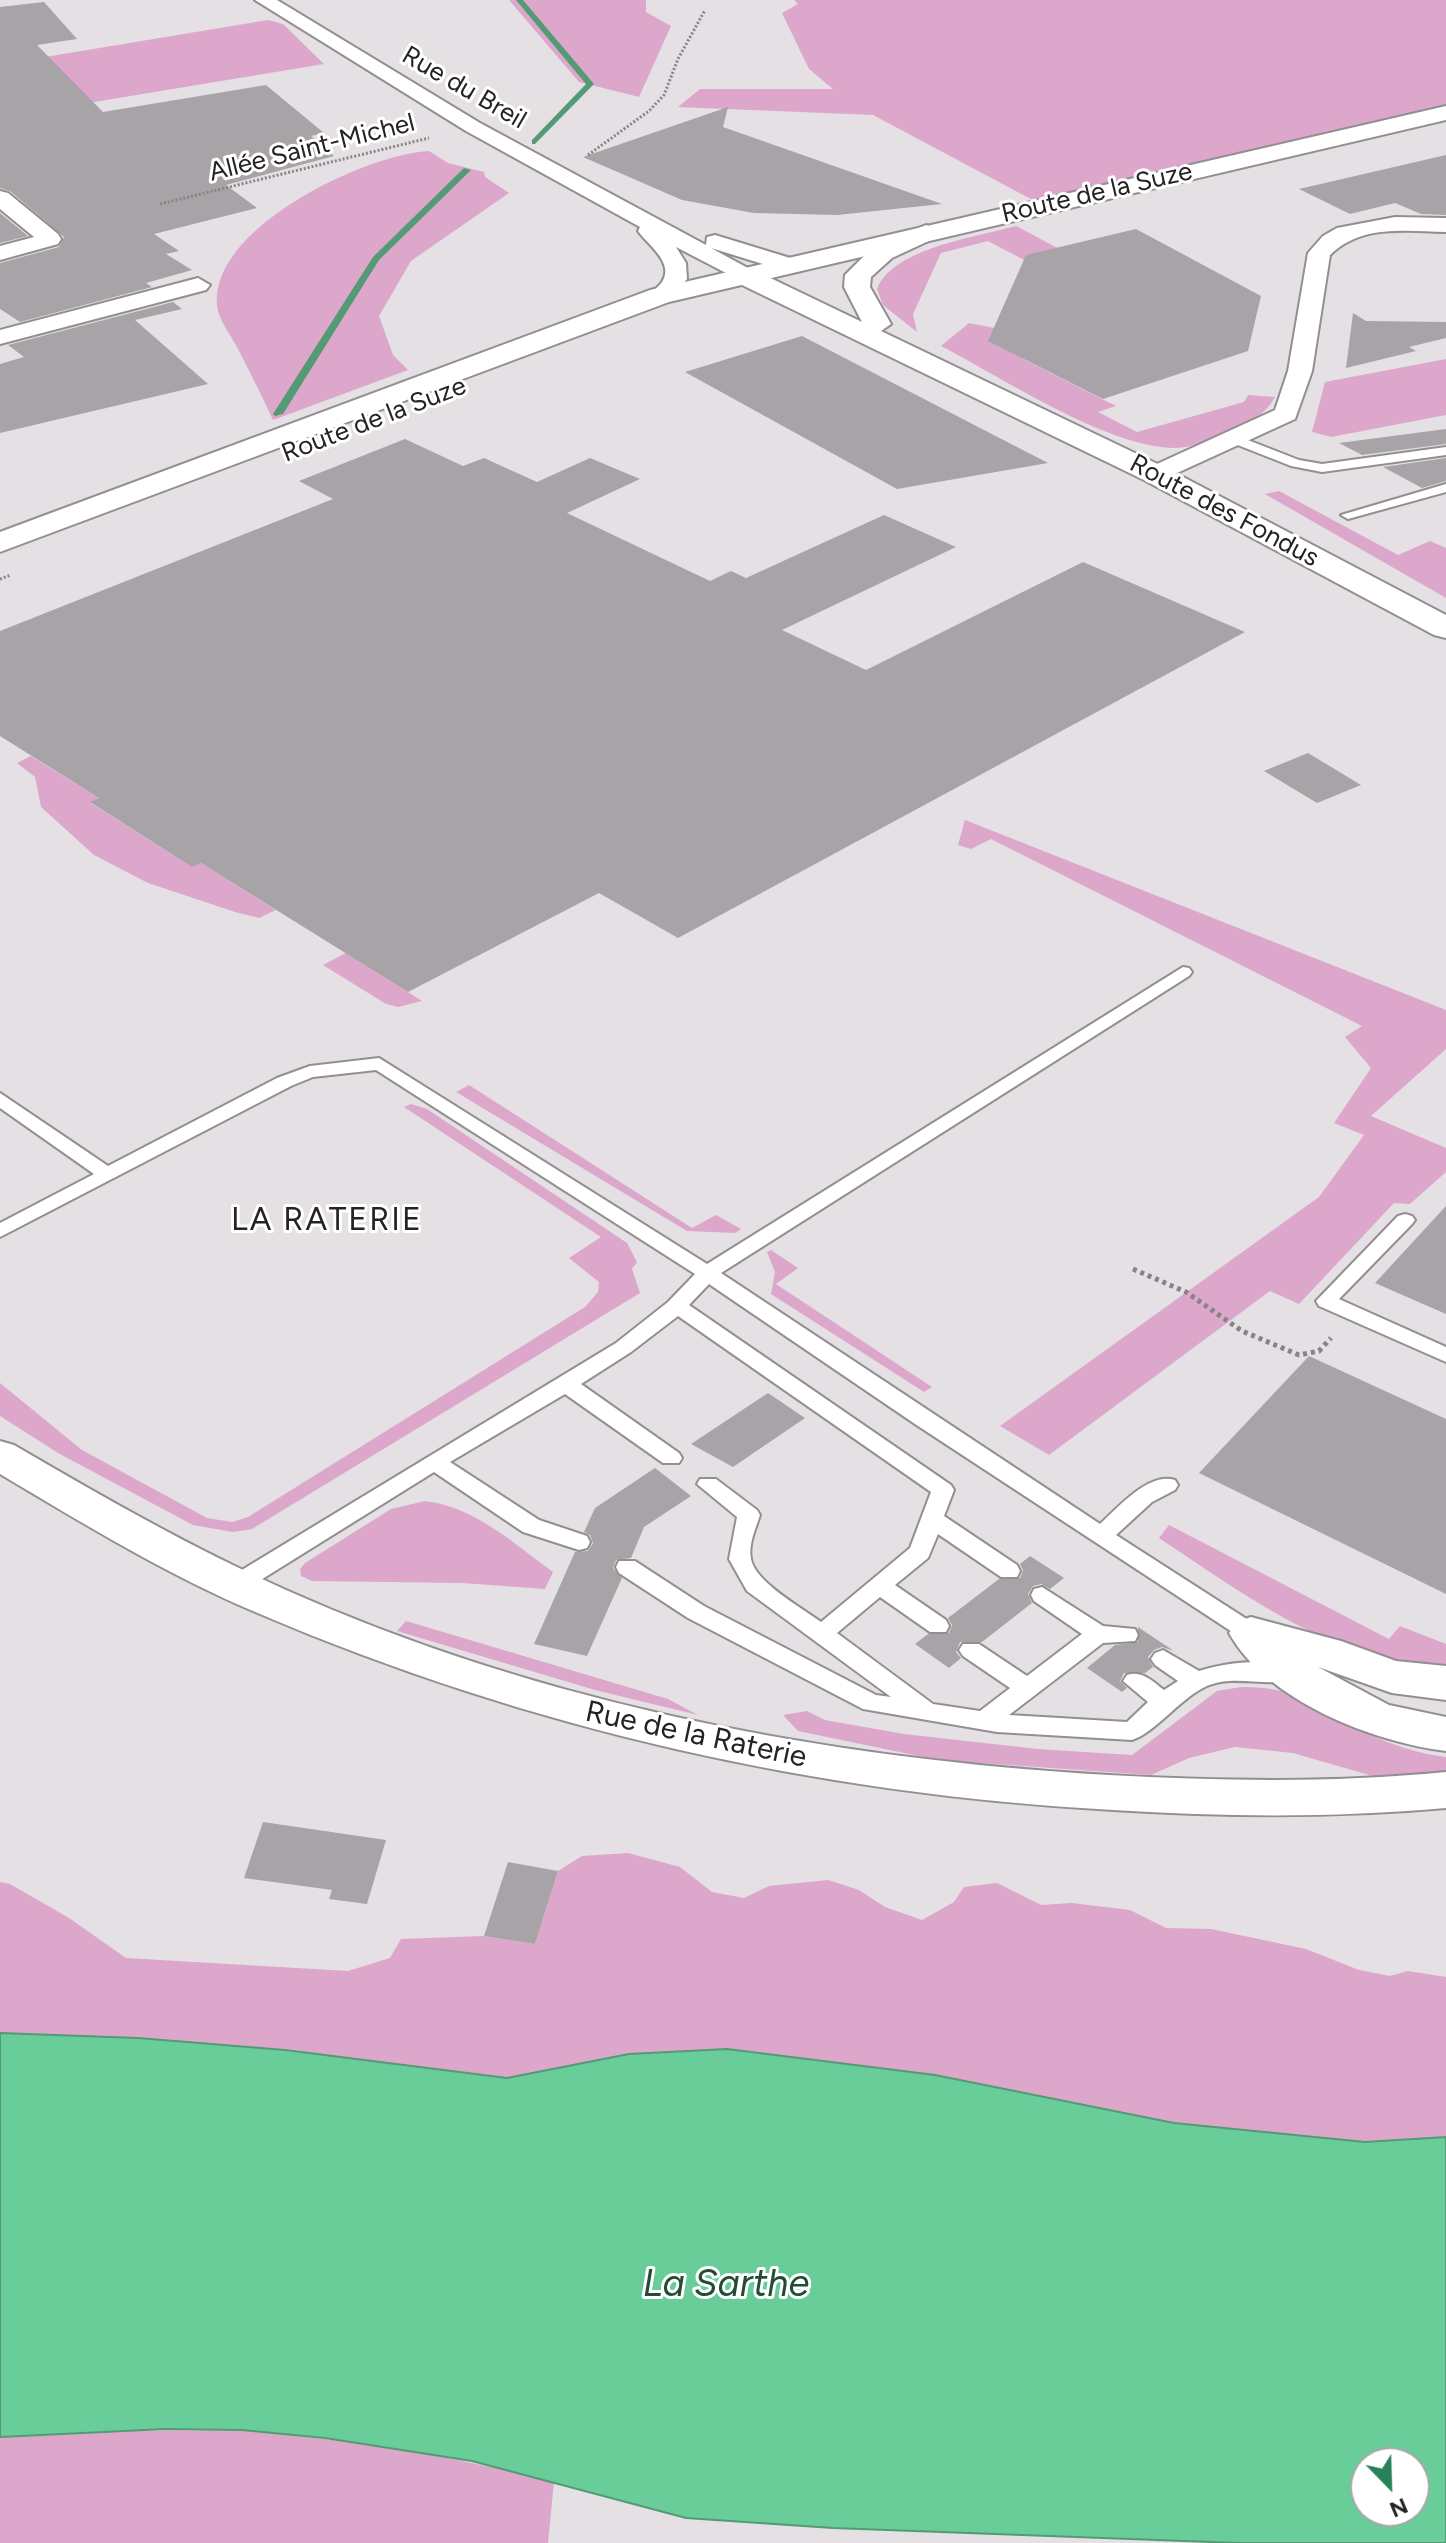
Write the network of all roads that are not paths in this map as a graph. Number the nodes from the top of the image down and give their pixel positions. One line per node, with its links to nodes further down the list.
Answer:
1 (264, 0): 4 (street, Rue du Breil)
2 (1446, 113): 6 (main road, Route de la Suze)
3 (0, 198): 7 (street)
4 (639, 220): 8 (street, Rue du Breil); 9 (street, Rue du Breil); 11 (street, Rue du Breil)
5 (1446, 225): 15 (street)
6 (926, 233): 8 (main road, Route de la Suze); 12 (main road)
7 (0, 253)
8 (792, 266): 9 (main road, Route de la Suze); 12 (main road, Route des Fondus)
9 (749, 278): 11 (main road, Route de la Suze); 14 (main road, Route des Fondus); 21 (main road, Route de la Suze)
10 (198, 285): 13 (street)
11 (660, 296): 20 (main road, Route de la Suze)
12 (877, 324): 14 (main road, Route des Fondus)
13 (0, 337)
14 (999, 398): 17 (main road, Route des Fondus)
15 (1235, 439): 16 (lane); 17 (street)
16 (1446, 451)
17 (1155, 474): 22 (main road, Route des Fondus)
18 (1446, 488): 19 (lane)
19 (1348, 515)
20 (0, 543)
21 (0, 563)
22 (1446, 628)
23 (1183, 972): 28 (lane)
24 (0, 1099): 25 (lane)
25 (108, 1175): 27 (lane); 28 (lane)
26 (1405, 1220): 30 (lane)
27 (0, 1231)
28 (707, 1273): 29 (lane); 38 (lane)
29 (679, 1307): 31 (lane); 37 (lane)
30 (1446, 1355)
31 (566, 1384): 33 (lane); 34 (lane)
32 (0, 1455): 42 (street, Rue de la Raterie)
33 (671, 1458)
34 (434, 1462): 39 (lane); 42 (lane)
35 (708, 1484): 48 (lane)
36 (1167, 1485): 38 (lane)
37 (932, 1519): 41 (lane); 43 (lane)
38 (1101, 1536): 46 (lane)
39 (579, 1542)
40 (627, 1567): 59 (lane)
41 (1009, 1571)
42 (235, 1585): 62 (street, Rue de la Raterie)
43 (880, 1586): 45 (lane); 48 (lane)
44 (1042, 1595): 47 (lane)
45 (938, 1626)
46 (1251, 1633): 55 (street); 56 (street)
47 (1098, 1634): 49 (lane); 51 (lane); 57 (lane)
48 (820, 1635): 59 (lane)
49 (1127, 1635)
50 (971, 1650): 57 (lane)
51 (1099, 1658)
52 (1163, 1659): 54 (lane)
53 (1135, 1681): 58 (lane)
54 (1196, 1681): 55 (lane); 58 (lane)
55 (1307, 1682): 61 (street)
56 (1446, 1683)
57 (1027, 1688): 60 (lane)
58 (1163, 1701): 60 (lane)
59 (927, 1712): 60 (lane)
60 (984, 1721)
61 (1446, 1734)
62 (1446, 1790)

